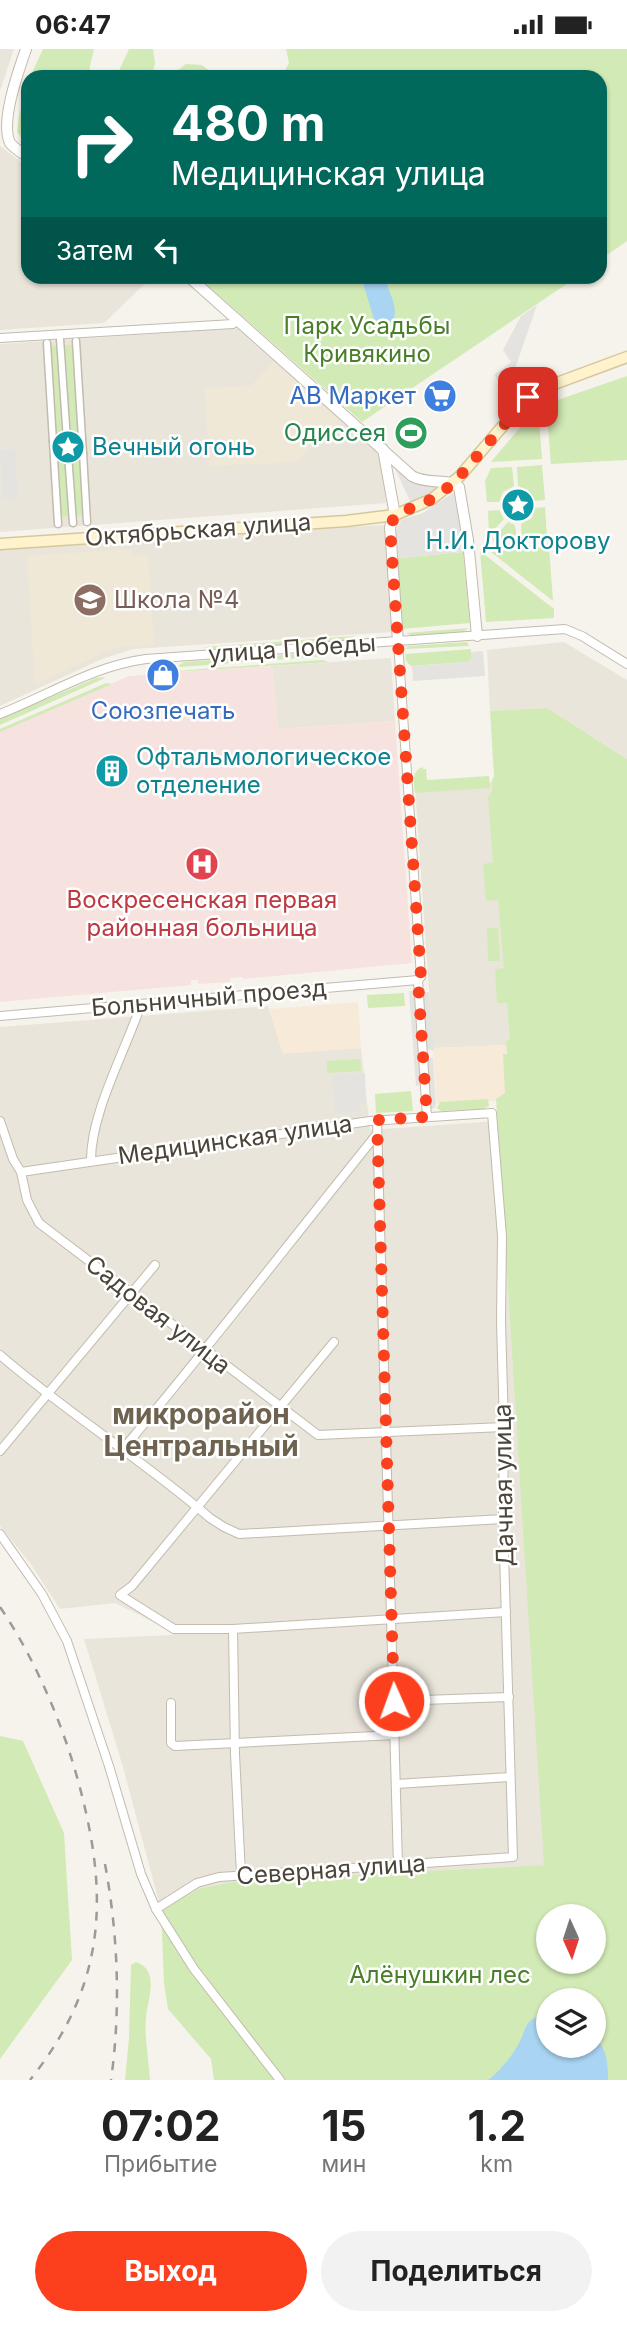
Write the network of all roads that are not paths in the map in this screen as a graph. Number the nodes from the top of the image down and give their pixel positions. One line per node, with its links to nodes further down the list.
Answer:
1 (26, 49): 2 (street)
2 (21, 152)
3 (197, 284): 4 (street)
4 (238, 319): 5 (street); 13 (street)
5 (0, 338)
6 (60, 339): 11 (street)
7 (76, 341): 10 (street)
8 (47, 343): 12 (street)
9 (627, 357): 17 (main road, Октябрьская улица)
10 (82, 439): 11 (street); 14 (street)
11 (67, 440): 12 (street)
12 (53, 441): 16 (street)
13 (383, 449): 17 (street); 18 (street)
14 (83, 453): 15 (street); 19 (street)
15 (68, 454): 16 (street); 20 (street)
16 (54, 455): 21 (street)
17 (454, 483): 18 (main road, Октябрьская улица); 23 (street)
18 (395, 515): 22 (main road, Октябрьская улица); 24 (street)
19 (87, 522)
20 (73, 523)
21 (58, 524)
22 (0, 544)
23 (477, 636): 24 (street, улица Победы); 25 (street, улица Победы)
24 (398, 642): 26 (street, улица Победы); 27 (street)
25 (627, 664)
26 (0, 714)
27 (418, 980): 28 (street, Больничный проезд); 31 (street)
28 (141, 1004): 29 (street, Больничный проезд); 35 (street)
29 (0, 1016)
30 (492, 1113): 31 (street, Медицинская улица); 44 (street, Дачная улица)
31 (427, 1117): 32 (street, Медицинская улица)
32 (377, 1120): 34 (street); 35 (street, Медицинская улица)
33 (0, 1121): 36 (street, Садовая улица)
34 (377, 1134): 40 (street); 45 (street)
35 (91, 1160): 36 (street, Медицинская улица)
36 (21, 1172): 38 (street, Садовая улица)
37 (155, 1265): 38 (street)
38 (131, 1292): 40 (street, Садовая улица); 42 (street)
39 (334, 1342): 43 (street)
40 (205, 1351): 43 (street, Садовая улица); 46 (street)
41 (0, 1355): 42 (street)
42 (48, 1394): 46 (street); 47 (street)
43 (280, 1408): 45 (street, Садовая улица); 48 (street)
44 (504, 1427): 45 (street, Садовая улица); 49 (street, Дачная улица)
45 (386, 1433): 50 (street)
46 (123, 1449): 48 (street)
47 (0, 1451)
48 (197, 1506): 50 (street); 54 (street)
49 (503, 1519): 50 (street); 52 (street, Дачная улица)
50 (388, 1525): 53 (street)
51 (0, 1534): 65 (street)
52 (506, 1612): 53 (street); 55 (street, Дачная улица)
53 (391, 1619): 54 (street); 56 (street)
54 (233, 1629): 59 (street)
55 (509, 1697): 56 (street); 60 (street, Дачная улица)
56 (394, 1701): 58 (street)
57 (171, 1703): 59 (street)
58 (395, 1735): 59 (street); 61 (street)
59 (236, 1743): 64 (street)
60 (510, 1777): 61 (street); 62 (street, Дачная улица)
61 (396, 1784): 63 (street)
62 (513, 1857): 63 (street, Северная улица)
63 (398, 1865): 64 (street, Северная улица)
64 (241, 1875): 65 (street, Северная улица)
65 (156, 1909): 66 (street)
66 (280, 2080)

